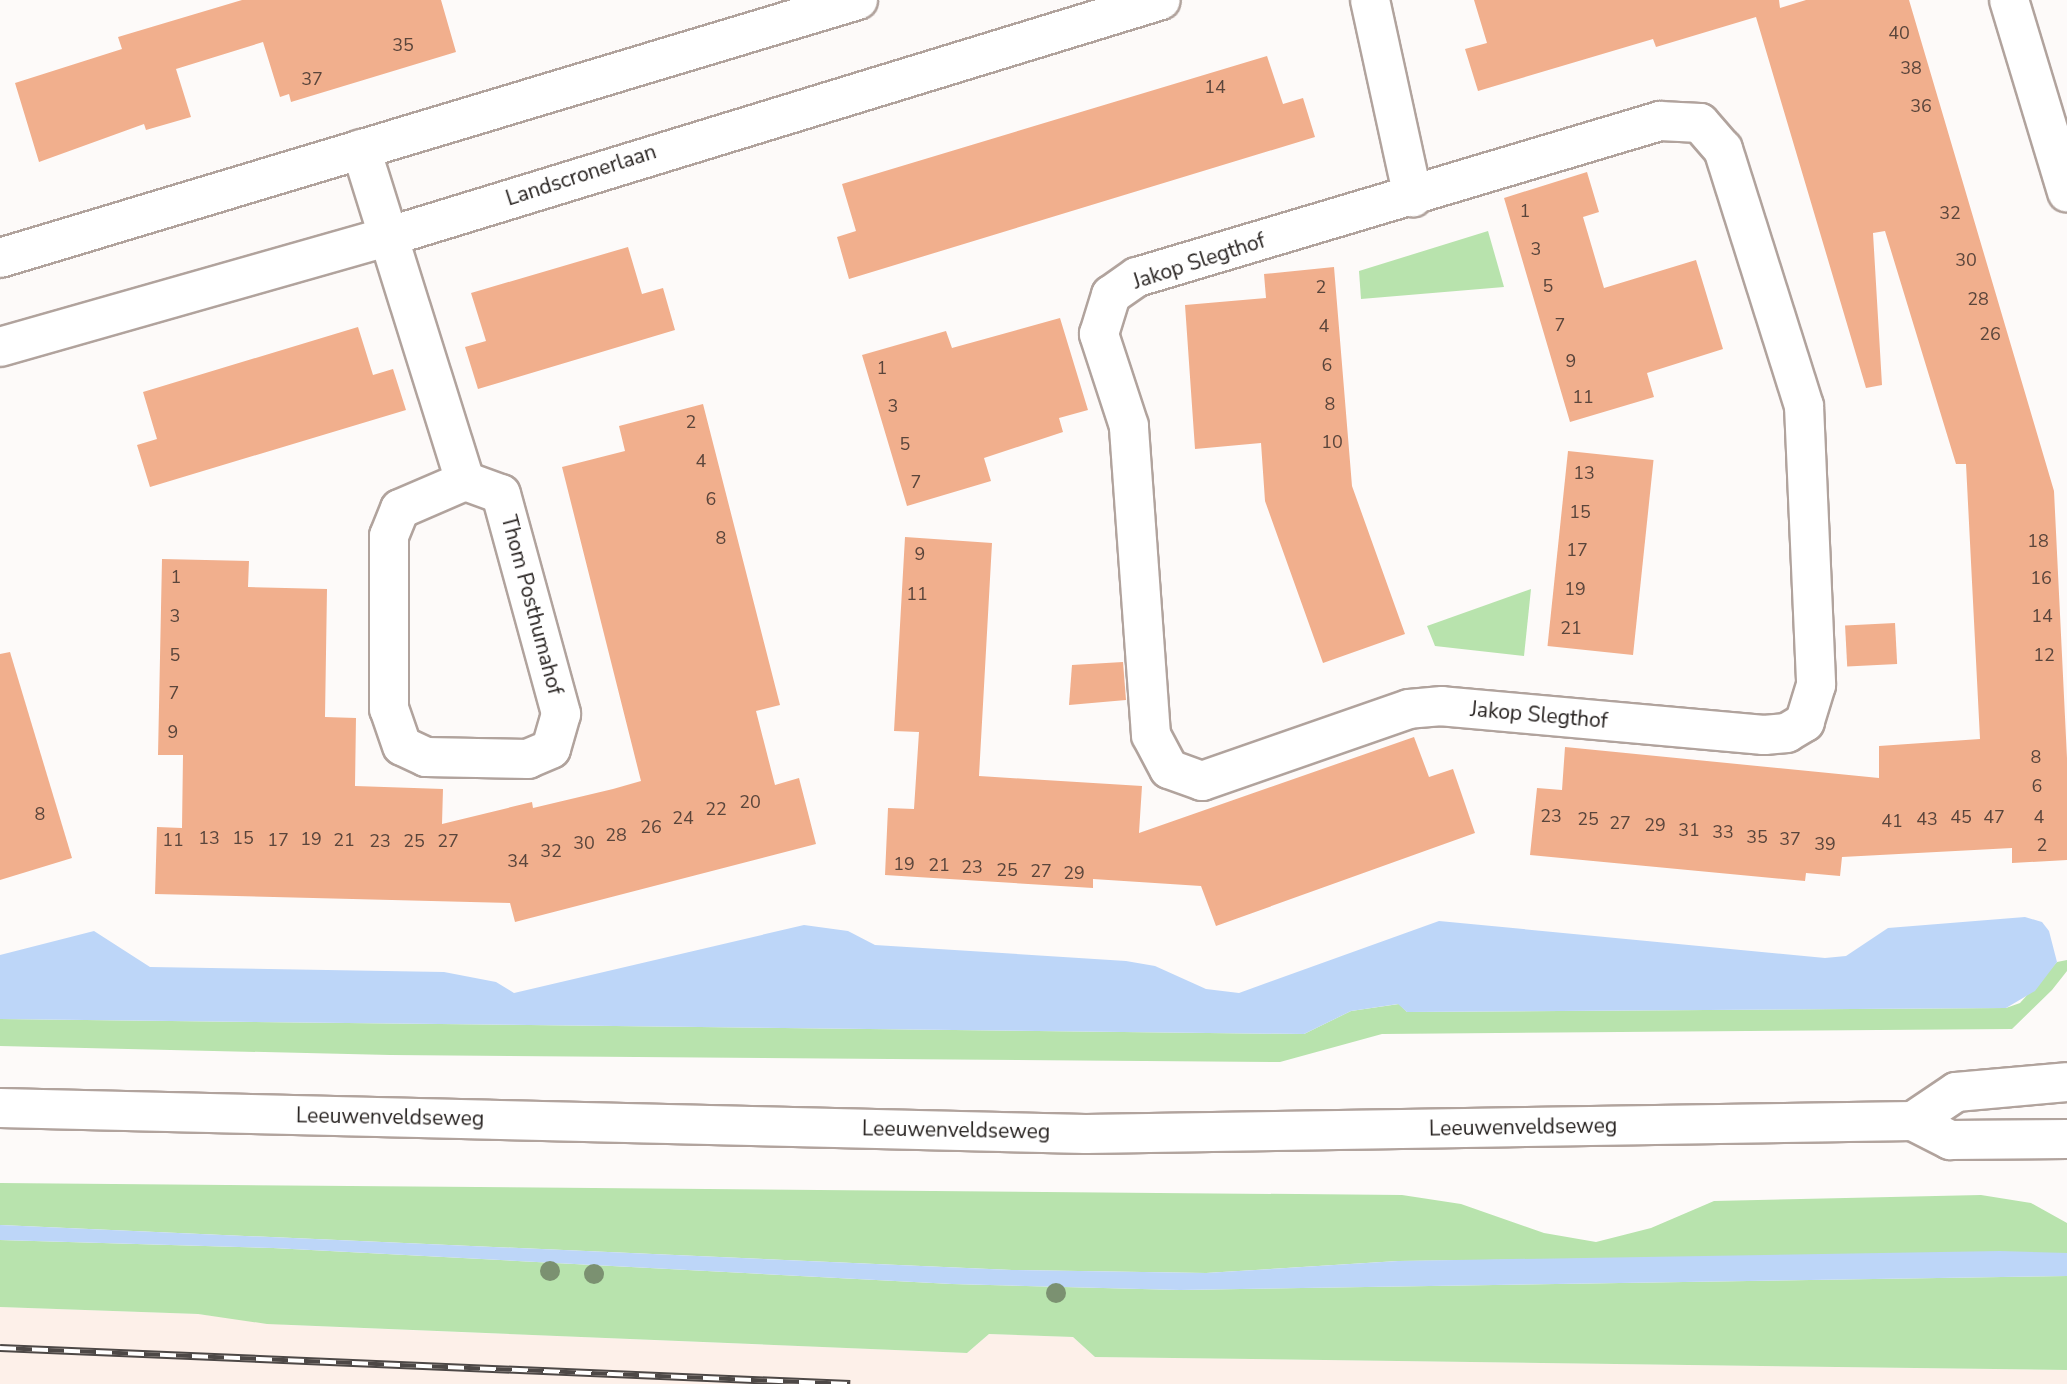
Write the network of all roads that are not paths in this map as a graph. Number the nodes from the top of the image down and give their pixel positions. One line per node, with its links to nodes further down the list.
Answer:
1 (858, 0): 5 (street)
2 (1161, 0): 8 (street, Landscronerlaan)
3 (1370, 0): 7 (street)
4 (2009, 0): 6 (street)
5 (361, 149): 8 (street); 9 (street)
6 (2067, 192)
7 (1413, 197): 7 (street, Jakop Slegthof)
8 (387, 237): 10 (street, Landscronerlaan); 11 (street)
9 (0, 258)
10 (0, 347)
11 (465, 481): 11 (street, Thom Posthumahof)
12 (2067, 1082): 14 (street)
13 (0, 1108): 14 (street, Leeuwenveldseweg)
14 (1913, 1121): 15 (street, Leeuwenveldseweg)
15 (2067, 1139)

